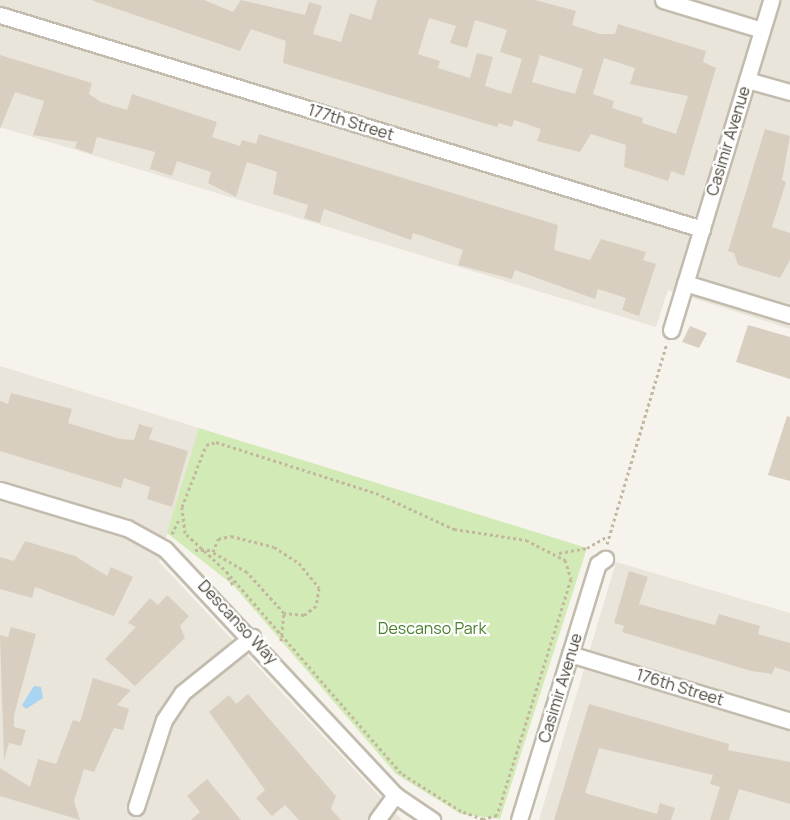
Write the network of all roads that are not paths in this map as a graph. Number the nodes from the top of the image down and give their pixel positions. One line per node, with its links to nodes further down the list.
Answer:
1 (663, 0): 4 (street)
2 (771, 0): 4 (street, Casimir Avenue)
3 (0, 15): 7 (street, 177th Street)
4 (762, 30): 5 (street, Casimir Avenue)
5 (747, 80): 6 (street); 7 (street, Casimir Avenue)
6 (790, 92)
7 (702, 229): 8 (street, Casimir Avenue)
8 (685, 283): 9 (street); 10 (street, Casimir Avenue)
9 (790, 315)
10 (671, 330)
11 (0, 490): 13 (street, Descanso Way)
12 (605, 559): 14 (street, Casimir Avenue)
13 (252, 637): 16 (street, Descanso Way); 17 (street)
14 (570, 654): 15 (street, 176th Street); 20 (street, Casimir Avenue)
15 (790, 721)
16 (395, 795): 18 (street); 19 (street, Descanso Way)
17 (136, 807)
18 (377, 820)
19 (432, 820)
20 (519, 820)

